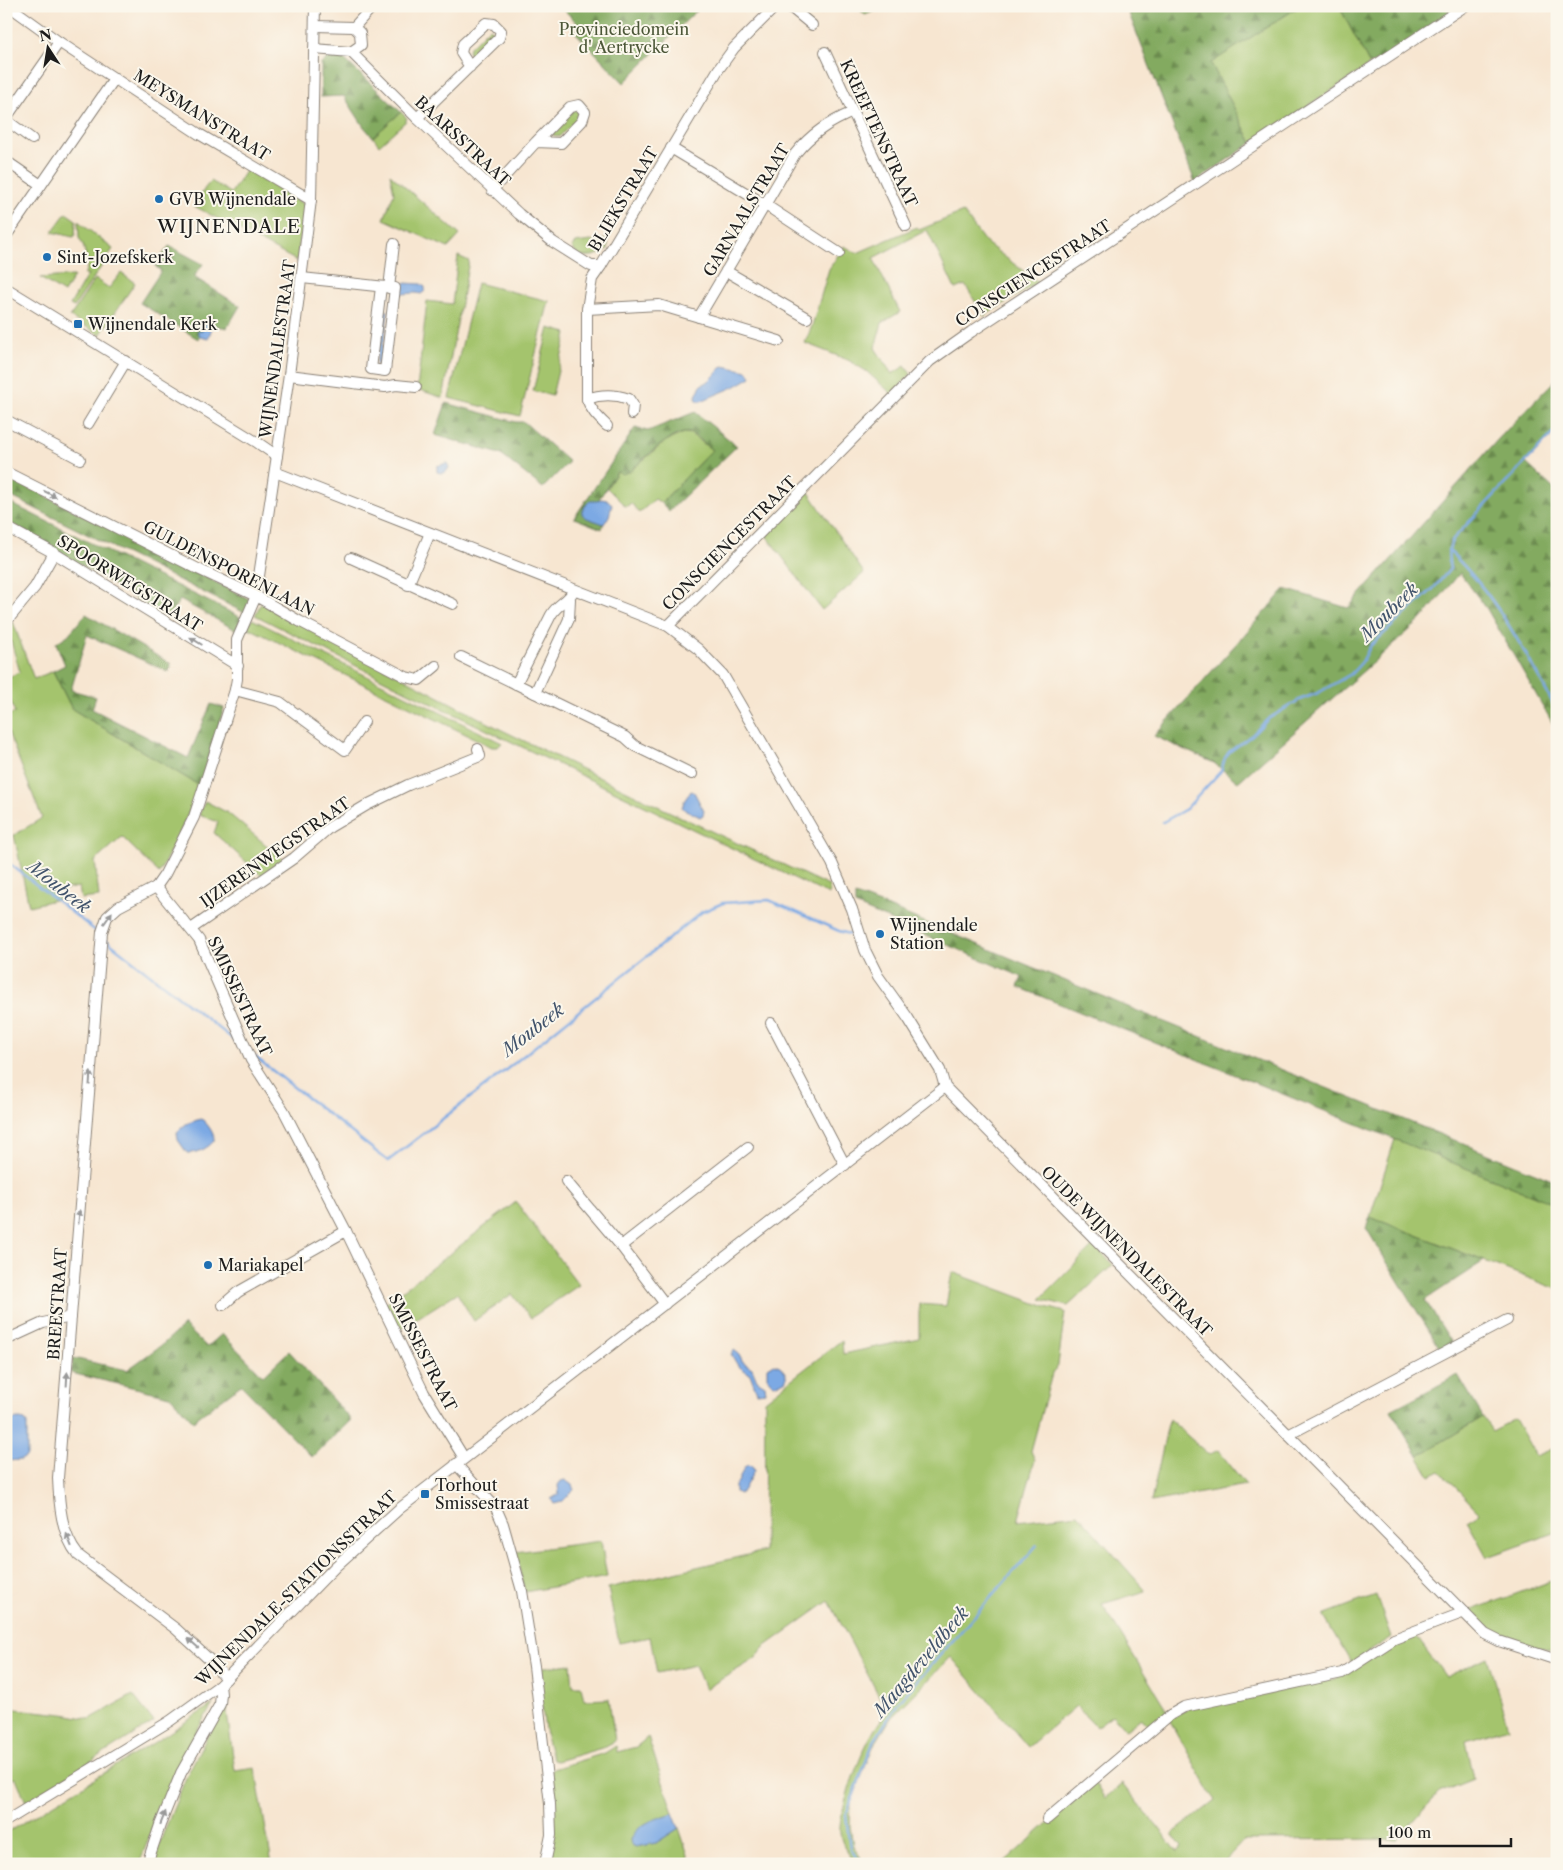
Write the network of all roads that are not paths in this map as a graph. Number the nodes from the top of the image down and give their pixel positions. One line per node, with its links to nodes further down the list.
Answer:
1 (9, 6): 10 (street, MEYSMANSTRAAT)
2 (315, 6): 8 (street, WIJNENDALESTRAAT)
3 (373, 6): 9 (street)
4 (776, 6): 21 (street, BLIEKSTRAAT)
5 (789, 6): 7 (street)
6 (1466, 6): 61 (street, CONSCIENCESTRAAT)
7 (812, 25)
8 (314, 26): 9 (street); 11 (street, WIJNENDALESTRAAT)
9 (354, 27): 12 (street)
10 (59, 42): 15 (street, MEYSMANSTRAAT); 18 (street)
11 (314, 49): 12 (street); 25 (street, WIJNENDALESTRAAT)
12 (351, 52): 17 (street, BAARSSTRAAT)
13 (825, 52): 16 (street, KREEFTENSTRAAT)
14 (470, 66): 17 (street)
15 (115, 78): 23 (street); 25 (street, MEYSMANSTRAAT)
16 (852, 112): 26 (street, GARNAALSTRAAT); 27 (street, KREEFTENSTRAAT)
17 (417, 118): 24 (street, BAARSSTRAAT)
18 (6, 119): 19 (street)
19 (32, 139)
20 (536, 142): 20 (street); 24 (street)
21 (671, 148): 26 (street); 31 (street, BLIEKSTRAAT)
22 (6, 161): 23 (street)
23 (41, 185): 28 (street)
24 (492, 190): 31 (street, BAARSSTRAAT)
25 (311, 200): 33 (street, WIJNENDALESTRAAT)
26 (764, 204): 30 (street); 32 (street, GARNAALSTRAAT)
27 (906, 226)
28 (6, 236)
29 (394, 244): 34 (street)
30 (839, 252)
31 (596, 266): 36 (street, BLIEKSTRAAT)
32 (726, 271): 37 (street, GARNAALSTRAAT); 38 (street)
33 (302, 278): 34 (street); 41 (street, WIJNENDALESTRAAT)
34 (385, 287): 34 (street)
35 (6, 288): 40 (street)
36 (587, 309): 37 (street); 43 (street, BLIEKSTRAAT)
37 (700, 317): 39 (street)
38 (807, 318)
39 (779, 341)
40 (126, 361): 46 (street); 48 (street)
41 (289, 375): 42 (street); 48 (street, WIJNENDALESTRAAT)
42 (416, 387)
43 (587, 399): 44 (street); 47 (street)
44 (632, 414)
45 (6, 420): 49 (street)
46 (88, 424)
47 (607, 426)
48 (277, 456): 51 (street)
49 (80, 459)
50 (6, 472): 58 (street, GULDENSPORENLAAN, one-way to 58)
51 (275, 472): 53 (street, CONSCIENCESTRAAT); 58 (street)
52 (6, 527): 54 (street, SPOORWEGSTRAAT)
53 (430, 533): 56 (street); 57 (street, CONSCIENCESTRAAT)
54 (54, 553): 60 (street); 63 (street, SPOORWEGSTRAAT, one-way to 54)
55 (351, 558): 56 (street)
56 (408, 585): 59 (street)
57 (572, 594): 61 (street, CONSCIENCESTRAAT); 65 (street); 67 (street)
58 (256, 598): 63 (street); 64 (street, GULDENSPORENLAAN)
59 (454, 604)
60 (6, 622)
61 (668, 626): 74 (street, CONSCIENCESTRAAT)
62 (461, 657): 65 (street)
63 (238, 666): 66 (street)
64 (436, 666)
65 (516, 684): 67 (street)
66 (234, 690): 68 (street); 71 (street)
67 (535, 693): 70 (street)
68 (364, 722)
69 (478, 749): 72 (street, IJZERENWEGSTRAAT)
70 (692, 774)
71 (156, 887): 72 (street, SMISSESTRAAT); 82 (street, BREESTRAAT, one-way to 71)
72 (192, 929): 78 (street, SMISSESTRAAT)
73 (771, 1023): 76 (street)
74 (945, 1087): 76 (street, WIJNENDALE-STATIONSSTRAAT); 85 (street, OUDE WIJNENDALESTRAAT)
75 (748, 1147): 79 (street)
76 (845, 1165): 80 (street, WIJNENDALE-STATIONSSTRAAT)
77 (566, 1181): 79 (street)
78 (346, 1231): 81 (street); 86 (street, SMISSESTRAAT)
79 (621, 1246): 80 (street)
80 (665, 1304): 86 (street, WIJNENDALE-STATIONSSTRAAT)
81 (223, 1305)
82 (71, 1317): 84 (street); 89 (street, BREESTRAAT, one-way to 82)
83 (1507, 1320): 85 (street)
84 (6, 1340)
85 (1288, 1435): 87 (street, OUDE WIJNENDALESTRAAT)
86 (460, 1461): 89 (street, WIJNENDALE-STATIONSSTRAAT); 93 (street, SMISSESTRAAT)
87 (1462, 1613): 88 (street, OUDE WIJNENDALESTRAAT); 90 (street)
88 (1557, 1660)
89 (223, 1682): 91 (street, WIJNENDALE-STATIONSSTRAAT); 92 (street, one-way to 89)
90 (1047, 1819)
91 (6, 1821)
92 (147, 1864)
93 (545, 1864)

